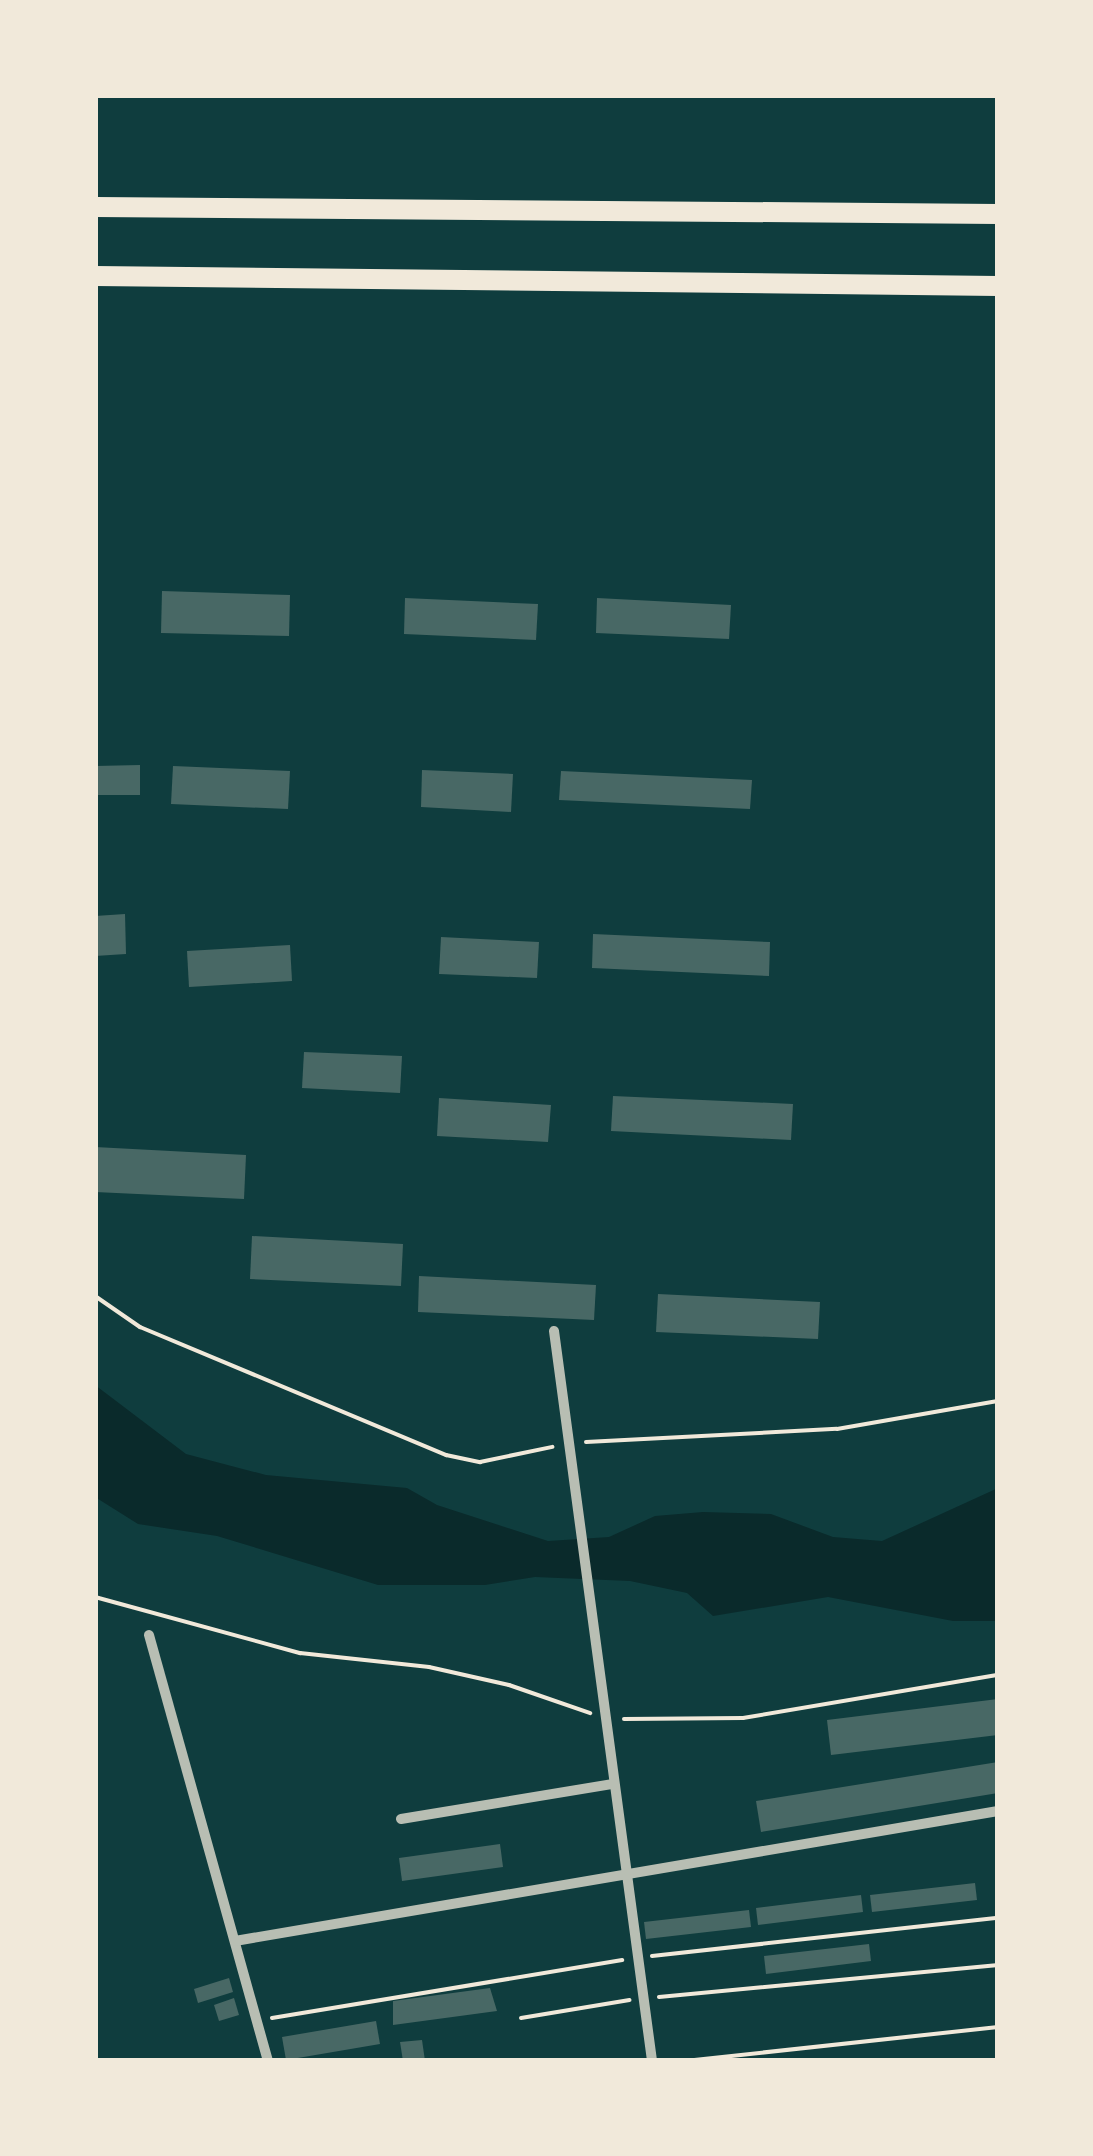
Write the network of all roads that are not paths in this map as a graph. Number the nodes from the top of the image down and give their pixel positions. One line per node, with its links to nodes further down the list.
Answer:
1 (95, 207): 2 (highway)
2 (998, 214)
3 (95, 276): 4 (highway)
4 (998, 286)
5 (554, 1331): 7 (street)
6 (148, 1634): 11 (street)
7 (613, 1784): 9 (street); 10 (street)
8 (998, 1811): 10 (street)
9 (401, 1819)
10 (625, 1870): 11 (street); 13 (street)
11 (235, 1941): 12 (street)
12 (268, 2061)
13 (652, 2061)

